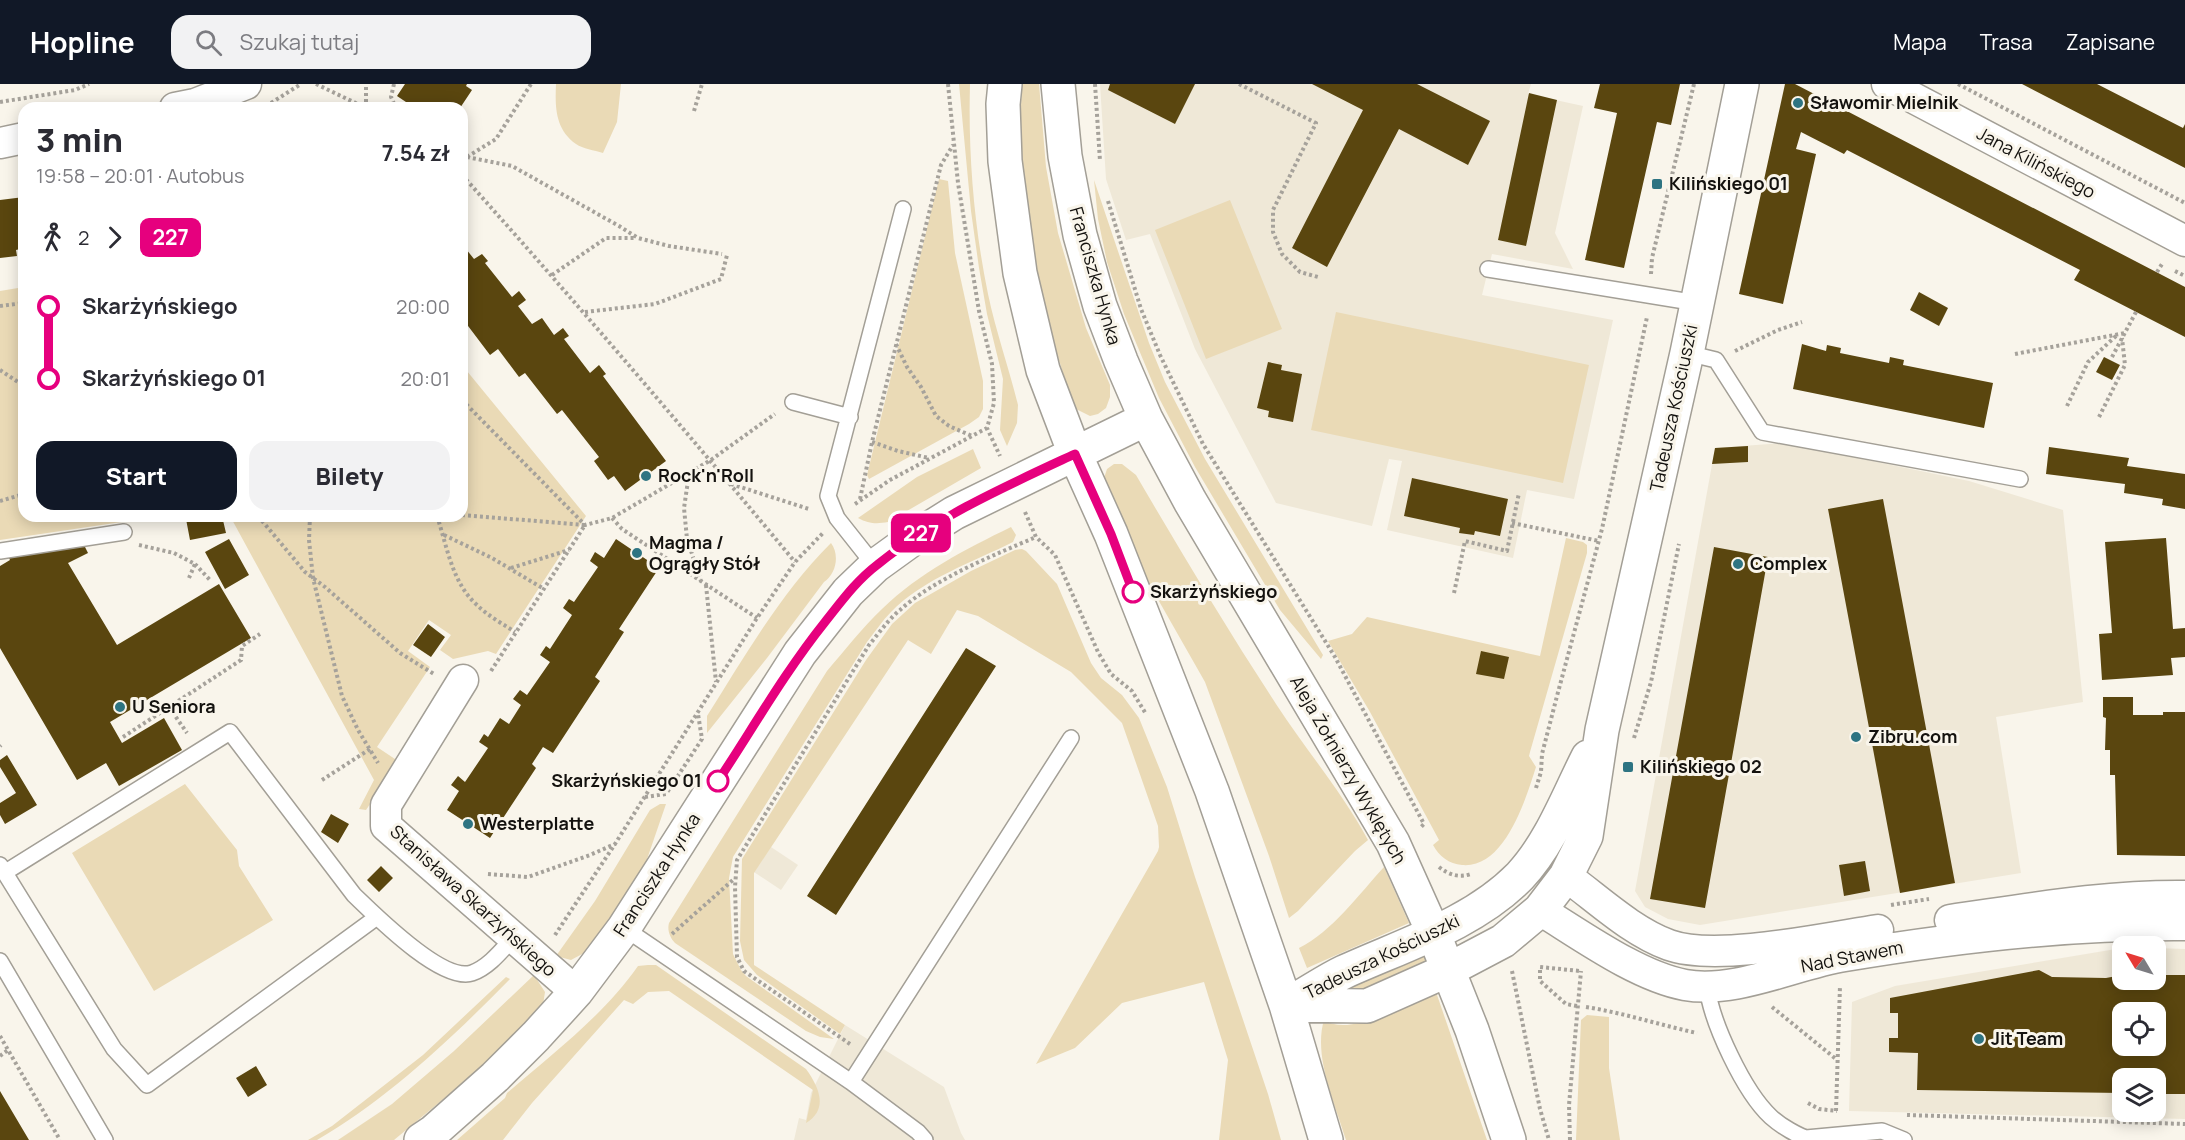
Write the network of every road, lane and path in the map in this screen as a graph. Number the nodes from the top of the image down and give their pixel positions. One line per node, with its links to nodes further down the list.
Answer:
1 (89, 84): 18 (path)
2 (246, 84): 19 (street)
3 (300, 84): 20 (path)
4 (316, 84): 21 (path)
5 (366, 84): 22 (path)
6 (394, 84): 23 (path)
7 (531, 84): 28 (path)
8 (702, 84): 24 (path)
9 (948, 84): 27 (path)
10 (1005, 84): 65 (street)
11 (1058, 84): 62 (street, Franciszka Hynka)
12 (1095, 84): 30 (path)
13 (1239, 84): 41 (path)
14 (1694, 84): 42 (path)
15 (1742, 84): 43 (street, Tadeusza Kościuszki)
16 (1887, 84): 36 (street, Jana Kilińskiego)
17 (1958, 84): 33 (path)
18 (0, 102)
19 (200, 102)
20 (273, 102)
21 (354, 102)
22 (366, 102)
23 (393, 102)
24 (694, 111)
25 (18, 139): 26 (street)
26 (0, 143)
27 (954, 143): 51 (path); 63 (path)
28 (468, 156)
29 (468, 159): 35 (path)
30 (1100, 166)
31 (468, 182): 40 (path)
32 (1107, 198): 117 (path)
33 (2185, 203)
34 (903, 209): 60 (lane)
35 (638, 238): 40 (path); 46 (path)
36 (2184, 240)
37 (2162, 264): 39 (path)
38 (1488, 269): 42 (lane)
39 (2157, 272)
40 (552, 275): 46 (path)
41 (1318, 278)
42 (1650, 295): 43 (lane); 86 (path)
43 (1697, 303): 53 (street, Tadeusza Kościuszki)
44 (18, 304): 45 (path)
45 (0, 306)
46 (584, 312): 67 (path)
47 (2136, 312): 50 (path)
48 (1802, 322): 53 (path)
49 (2118, 335): 50 (path); 52 (path); 59 (path)
50 (2124, 336): 54 (path); 61 (path)
51 (896, 344): 63 (path); 64 (path)
52 (2015, 354)
53 (1702, 356): 69 (lane); 109 (street, Tadeusza Kościuszki)
54 (2112, 357)
55 (0, 370): 56 (path)
56 (18, 382)
57 (793, 402): 60 (lane); 67 (path)
58 (468, 406): 82 (path)
59 (2067, 406)
60 (850, 417): 77 (lane)
61 (2099, 417)
62 (1146, 419): 65 (street, Franciszka Hynka); 132 (street, Aleja Żołnierzy Wyklętych)
63 (972, 436): 66 (path)
64 (872, 442): 66 (path); 73 (path)
65 (1075, 454): 91 (street, Franciszka Hynka); 145 (street)
66 (930, 459): 73 (path)
67 (711, 460): 68 (path); 70 (path)
68 (689, 473): 76 (path); 96 (path)
69 (2020, 479)
70 (730, 484): 77 (path); 89 (path)
71 (1519, 493): 81 (path)
72 (18, 496): 74 (path)
73 (860, 500): 77 (path)
74 (0, 501)
75 (468, 515): 82 (path)
76 (612, 518): 82 (path); 96 (path)
77 (837, 518): 89 (path); 91 (lane)
78 (263, 522): 94 (path)
79 (310, 522): 94 (path)
80 (439, 522): 84 (path)
81 (1512, 523): 86 (path); 99 (path)
82 (585, 525): 87 (path)
83 (124, 532): 85 (lane)
84 (443, 534): 92 (path); 101 (path)
85 (96, 536): 88 (lane); 90 (path)
86 (1599, 541): 115 (path)
87 (569, 550): 92 (path); 98 (path)
88 (0, 551)
89 (795, 562): 100 (path)
90 (195, 564): 93 (path); 95 (path)
91 (875, 566): 131 (street, Franciszka Hynka)
92 (510, 569): 98 (path)
93 (189, 578)
94 (314, 578): 103 (path); 112 (path)
95 (210, 580)
96 (701, 581): 97 (path)
97 (706, 584): 100 (path); 104 (path)
98 (544, 589): 101 (path)
99 (1454, 593)
100 (757, 618): 104 (path)
101 (516, 633): 103 (path)
102 (260, 634): 105 (path)
103 (460, 684): 114 (street, Stanisława Skarżyńskiego)
104 (716, 684): 106 (path)
105 (169, 707): 107 (path); 110 (path)
106 (698, 713): 116 (path); 116 (path)
107 (179, 721)
108 (1150, 721): 124 (path)
109 (1602, 730): 123 (street, Tadeusza Kościuszki); 132 (street, Tadeusza Kościuszki)
110 (123, 737)
111 (1071, 738): 154 (lane)
112 (370, 749): 113 (path); 114 (path)
113 (322, 780)
114 (395, 788): 133 (street, Stanisława Skarżyńskiego)
115 (1535, 790)
116 (645, 797): 118 (path)
117 (1417, 832)
118 (615, 844): 122 (path); 135 (path)
119 (1434, 858): 121 (path)
120 (2, 869): 129 (lane); 129 (lane)
121 (1478, 872)
122 (488, 874)
123 (1566, 876): 125 (street, Nad Stawem); 128 (street, Tadeusza Kościuszki)
124 (735, 879): 134 (path); 148 (path)
125 (2185, 896)
126 (1937, 898): 127 (path)
127 (1879, 906)
128 (1539, 910): 138 (street, Tadeusza Kościuszki); 142 (street, Nad Stawem)
129 (377, 917): 133 (lane)
130 (2185, 925): 142 (street, Nad Stawem)
131 (624, 928): 134 (lane); 143 (street, Franciszka Hynka)
132 (1433, 932): 138 (street, Aleja Żołnierzy Wyklętych); 145 (street, Tadeusza Kościuszki)
133 (514, 937): 135 (street, Stanisława Skarżyńskiego)
134 (652, 947): 154 (lane)
135 (538, 959): 143 (street, Stanisława Skarżyńskiego)
136 (0, 961): 162 (lane)
137 (1515, 963): 167 (path)
138 (1448, 970): 145 (street, Tadeusza Kościuszki); 166 (street, Aleja Żołnierzy Wyklętych)
139 (1581, 971): 140 (path); 146 (path); 146 (path)
140 (1593, 972)
141 (1840, 985): 153 (path)
142 (1707, 986): 150 (lane)
143 (576, 992): 163 (street, Franciszka Hynka)
144 (1768, 1004): 153 (path)
145 (1287, 1005): 165 (street)
146 (1577, 1006): 168 (path)
147 (1586, 1007): 150 (path)
148 (837, 1035)
149 (0, 1036): 151 (path)
150 (1724, 1039): 160 (lane)
151 (8, 1050): 152 (path); 161 (path)
152 (0, 1056)
153 (1837, 1059): 156 (path)
154 (851, 1082): 164 (lane)
155 (1808, 1102): 156 (path)
156 (1836, 1111): 157 (path)
157 (1847, 1112)
158 (1905, 1115): 159 (path)
159 (2185, 1124)
160 (1808, 1139): 169 (lane)
161 (60, 1140)
162 (105, 1140)
163 (421, 1140)
164 (925, 1140)
165 (1326, 1140)
166 (1509, 1140)
167 (1549, 1140)
168 (1570, 1140)
169 (1904, 1140)

